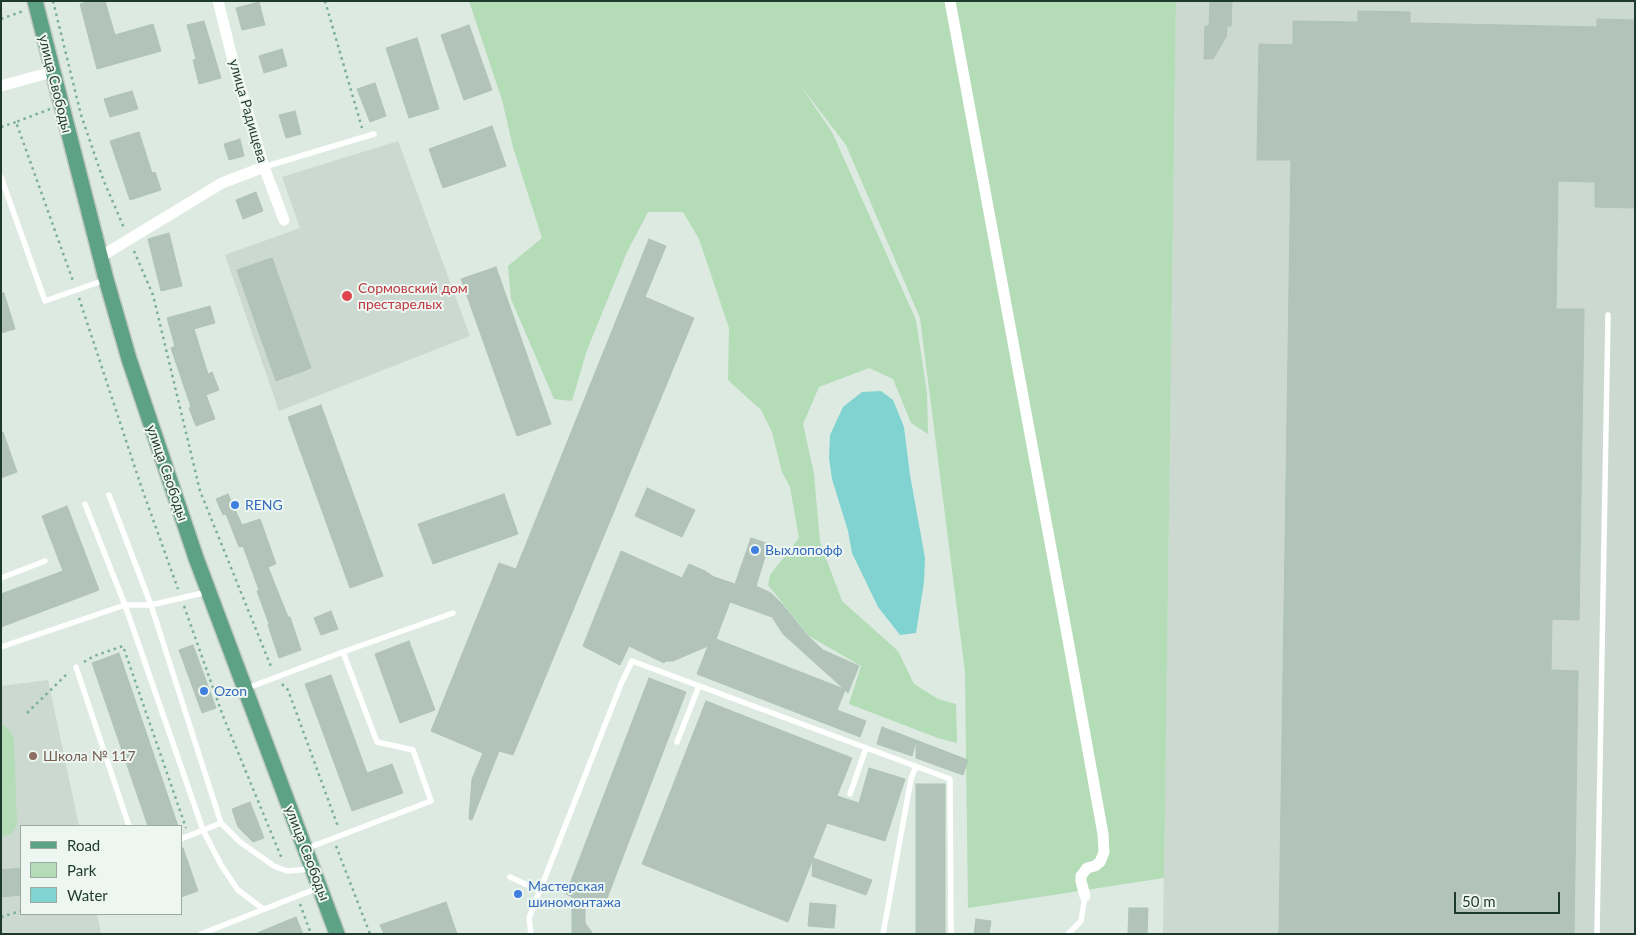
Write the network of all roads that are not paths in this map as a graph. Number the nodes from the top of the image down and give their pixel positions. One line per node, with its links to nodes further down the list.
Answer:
1 (34, 1): 4 (main road, улица Свободы)
2 (218, 1): 7 (street, улица Радищева)
3 (950, 1): 39 (street)
4 (52, 72): 5 (street); 10 (main road, улица Свободы)
5 (1, 86)
6 (374, 134): 7 (lane)
7 (264, 167): 9 (street, улица Радищева); 10 (street)
8 (1, 177): 11 (lane)
9 (284, 220)
10 (100, 257): 11 (main road, улица Свободы)
11 (106, 279): 17 (main road, улица Свободы)
12 (1608, 315): 47 (lane)
13 (109, 495): 19 (lane)
14 (85, 504): 18 (lane)
15 (46, 561): 16 (lane)
16 (1, 578)
17 (209, 592): 19 (lane); 25 (main road, улица Свободы)
18 (125, 605): 19 (lane); 21 (lane); 32 (lane)
19 (151, 605): 30 (lane)
20 (453, 613): 22 (lane)
21 (1, 647)
22 (343, 652): 25 (lane); 34 (lane)
23 (76, 667): 31 (lane)
24 (699, 686): 26 (lane); 27 (lane); 38 (lane)
25 (245, 689): 34 (main road, улица Свободы)
26 (677, 742)
27 (866, 748): 28 (lane); 29 (lane)
28 (916, 766): 44 (lane); 45 (lane)
29 (850, 794)
30 (221, 823): 32 (lane); 35 (lane)
31 (129, 825)
32 (203, 830): 33 (lane); 40 (lane)
33 (182, 839)
34 (306, 849): 35 (main road, улица Свободы)
35 (313, 869): 37 (main road, улица Свободы)
36 (510, 877): 38 (lane)
37 (320, 887): 40 (lane); 42 (main road, улица Свободы)
38 (540, 891): 43 (lane)
39 (1085, 896): 46 (lane)
40 (264, 909): 41 (lane)
41 (201, 934)
42 (337, 934)
43 (531, 934)
44 (883, 934)
45 (951, 934)
46 (1068, 934)
47 (1597, 934)

